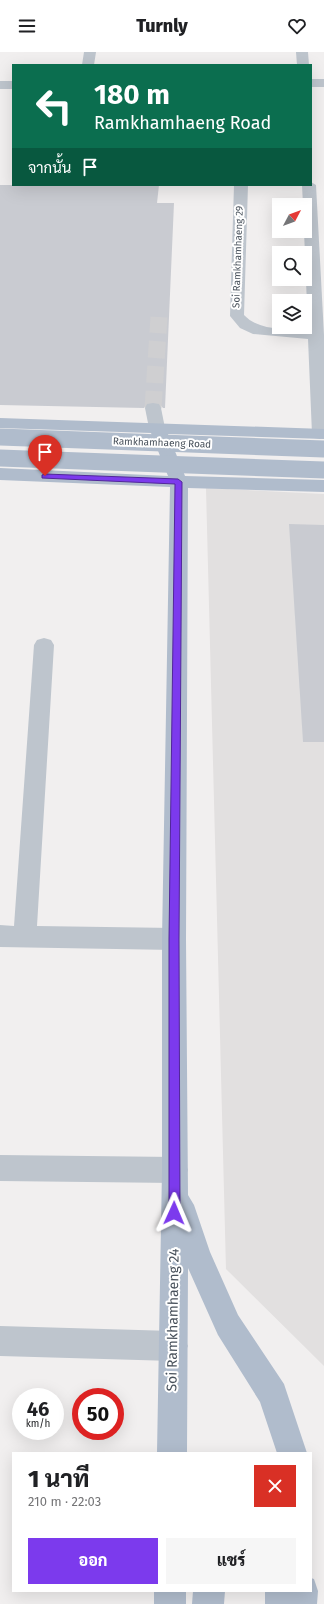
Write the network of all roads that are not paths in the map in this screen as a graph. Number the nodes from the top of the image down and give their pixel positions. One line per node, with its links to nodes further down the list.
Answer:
1 (90, 52): 3 (street)
2 (302, 52): 4 (street)
3 (88, 64)
4 (303, 64)
5 (312, 82): 6 (street)
6 (324, 83)
7 (0, 85): 8 (street)
8 (12, 85)
9 (241, 186): 11 (street, Soi Ramkhamhaeng 29)
10 (309, 186): 11 (street)
11 (318, 326): 16 (street)
12 (153, 408): 14 (street)
13 (0, 423): 14 (main road, Ramkhamhaeng Road)
14 (157, 428): 16 (main road, Ramkhamhaeng Road); 20 (main road)
15 (0, 438): 16 (main road, Ramkhamhaeng Road, bridge)
16 (323, 439)
17 (0, 458): 18 (main road, Ramkhamhaeng Road, bridge)
18 (324, 470)
19 (0, 474): 20 (main road)
20 (178, 482): 21 (main road); 25 (main road, Soi Ramkhamhaeng 24)
21 (324, 486)
22 (44, 645): 24 (street)
23 (0, 936): 24 (street)
24 (25, 936): 25 (street)
25 (174, 939): 27 (main road, Soi Ramkhamhaeng 24)
26 (0, 1168): 27 (street)
27 (175, 1178): 29 (main road, Soi Ramkhamhaeng 24); 31 (main road, Soi Ramkhamhaeng 24)
28 (0, 1341): 29 (street)
29 (173, 1346): 30 (main road, Soi Ramkhamhaeng 24)
30 (172, 1452)
31 (292, 1452)
32 (170, 1592): 36 (main road)
33 (209, 1592): 37 (main road)
34 (281, 1592): 38 (main road)
35 (302, 1592): 39 (main road)
36 (170, 1604)
37 (208, 1604)
38 (281, 1604)
39 (301, 1604)

